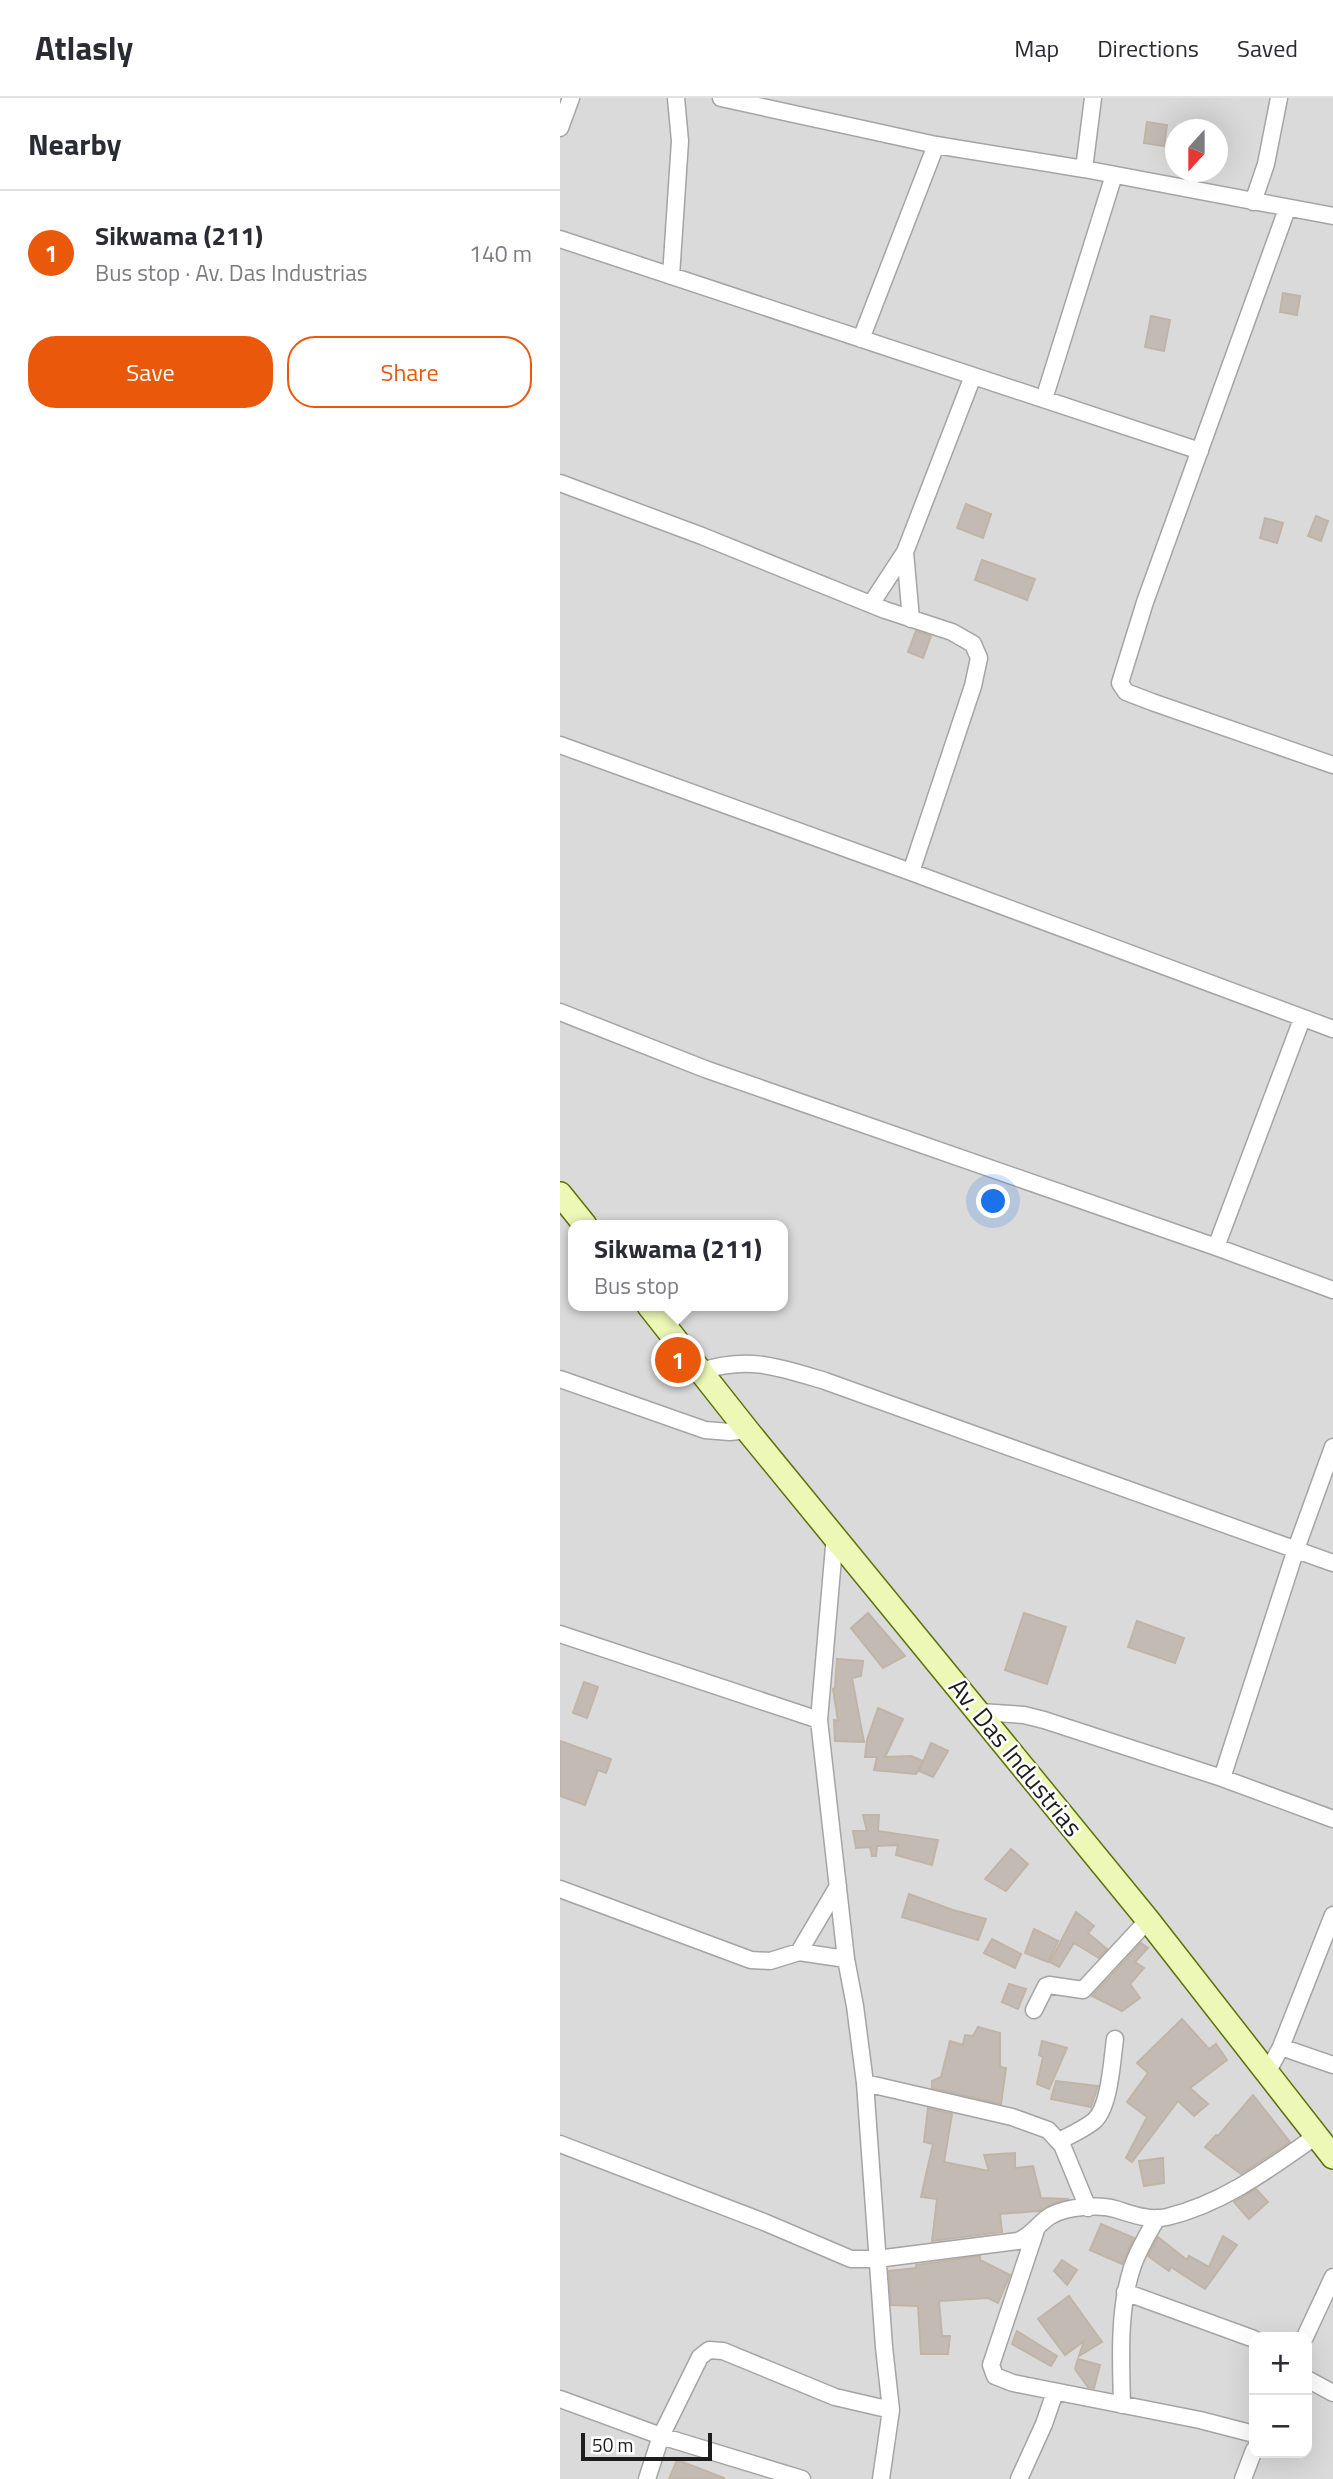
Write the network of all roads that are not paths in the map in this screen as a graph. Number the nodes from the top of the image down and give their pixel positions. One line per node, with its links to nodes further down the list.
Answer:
1 (571, 98): 6 (street)
2 (676, 98): 14 (street)
3 (721, 98): 7 (street)
4 (1093, 98): 8 (street)
5 (1279, 98): 10 (street)
6 (560, 128)
7 (936, 145): 8 (street); 15 (street)
8 (1084, 169): 9 (street)
9 (1114, 175): 10 (street); 17 (street)
10 (1253, 202): 11 (street)
11 (1287, 209): 12 (street); 18 (street)
12 (1333, 216)
13 (560, 239): 14 (street)
14 (671, 276): 15 (street)
15 (861, 339): 16 (street)
16 (973, 376): 17 (street); 20 (street)
17 (1044, 399): 18 (street)
18 (1200, 451): 24 (street)
19 (560, 483): 21 (street)
20 (905, 552): 21 (street); 22 (street)
21 (871, 604): 22 (street)
22 (911, 619): 25 (street)
23 (560, 745): 25 (street)
24 (1333, 765)
25 (911, 872): 27 (street)
26 (560, 1012): 31 (street)
27 (1302, 1019): 28 (street); 31 (street)
28 (1333, 1029)
29 (560, 1194): 30 (main road)
30 (581, 1220)
31 (1216, 1247): 32 (street)
32 (1333, 1290)
33 (653, 1311): 34 (main road, Av. Das Industrias)
34 (697, 1366): 36 (main road, Av. Das Industrias); 39 (street)
35 (560, 1378): 36 (street)
36 (747, 1430): 38 (main road, Av. Das Industrias)
37 (1333, 1447): 39 (street)
38 (835, 1535): 42 (main road, Av. Das Industrias); 43 (street)
39 (1296, 1549): 40 (street); 44 (street)
40 (1333, 1563)
41 (560, 1634): 43 (street)
42 (980, 1712): 44 (street); 49 (main road, Av. Das Industrias)
43 (819, 1720): 46 (street)
44 (1222, 1778): 45 (street)
45 (1333, 1819)
46 (838, 1886): 50 (street); 51 (street)
47 (560, 1889): 50 (street)
48 (1333, 1915): 54 (street)
49 (1148, 1920): 52 (street); 56 (main road, Av. Das Industrias)
50 (799, 1952): 51 (street)
51 (846, 1959): 57 (street)
52 (1034, 2010)
53 (1115, 2039): 59 (street)
54 (1281, 2047): 55 (street); 56 (street)
55 (1333, 2066)
56 (1268, 2073): 58 (main road, Av. Das Industrias)
57 (865, 2083): 59 (street); 65 (street)
58 (1316, 2136): 61 (main road, Av. Das Industrias); 63 (street)
59 (1059, 2141): 62 (street)
60 (560, 2144): 65 (street)
61 (1333, 2157)
62 (1088, 2208): 63 (street); 64 (street)
63 (1157, 2218): 67 (street)
64 (1036, 2230): 65 (street); 71 (street)
65 (877, 2259): 75 (street)
66 (1333, 2277): 68 (street)
67 (1125, 2292): 69 (street); 74 (street)
68 (1307, 2332)
69 (1249, 2337)
70 (1312, 2382): 72 (street)
71 (1055, 2392): 74 (street); 82 (street)
72 (1333, 2393)
73 (560, 2399): 77 (street)
74 (1122, 2405): 76 (street)
75 (891, 2410): 77 (street); 81 (street)
76 (1249, 2433)
77 (661, 2436): 79 (street); 80 (street)
78 (1251, 2458): 83 (street)
79 (647, 2479)
80 (802, 2479)
81 (881, 2479)
82 (1018, 2479)
83 (1243, 2479)

